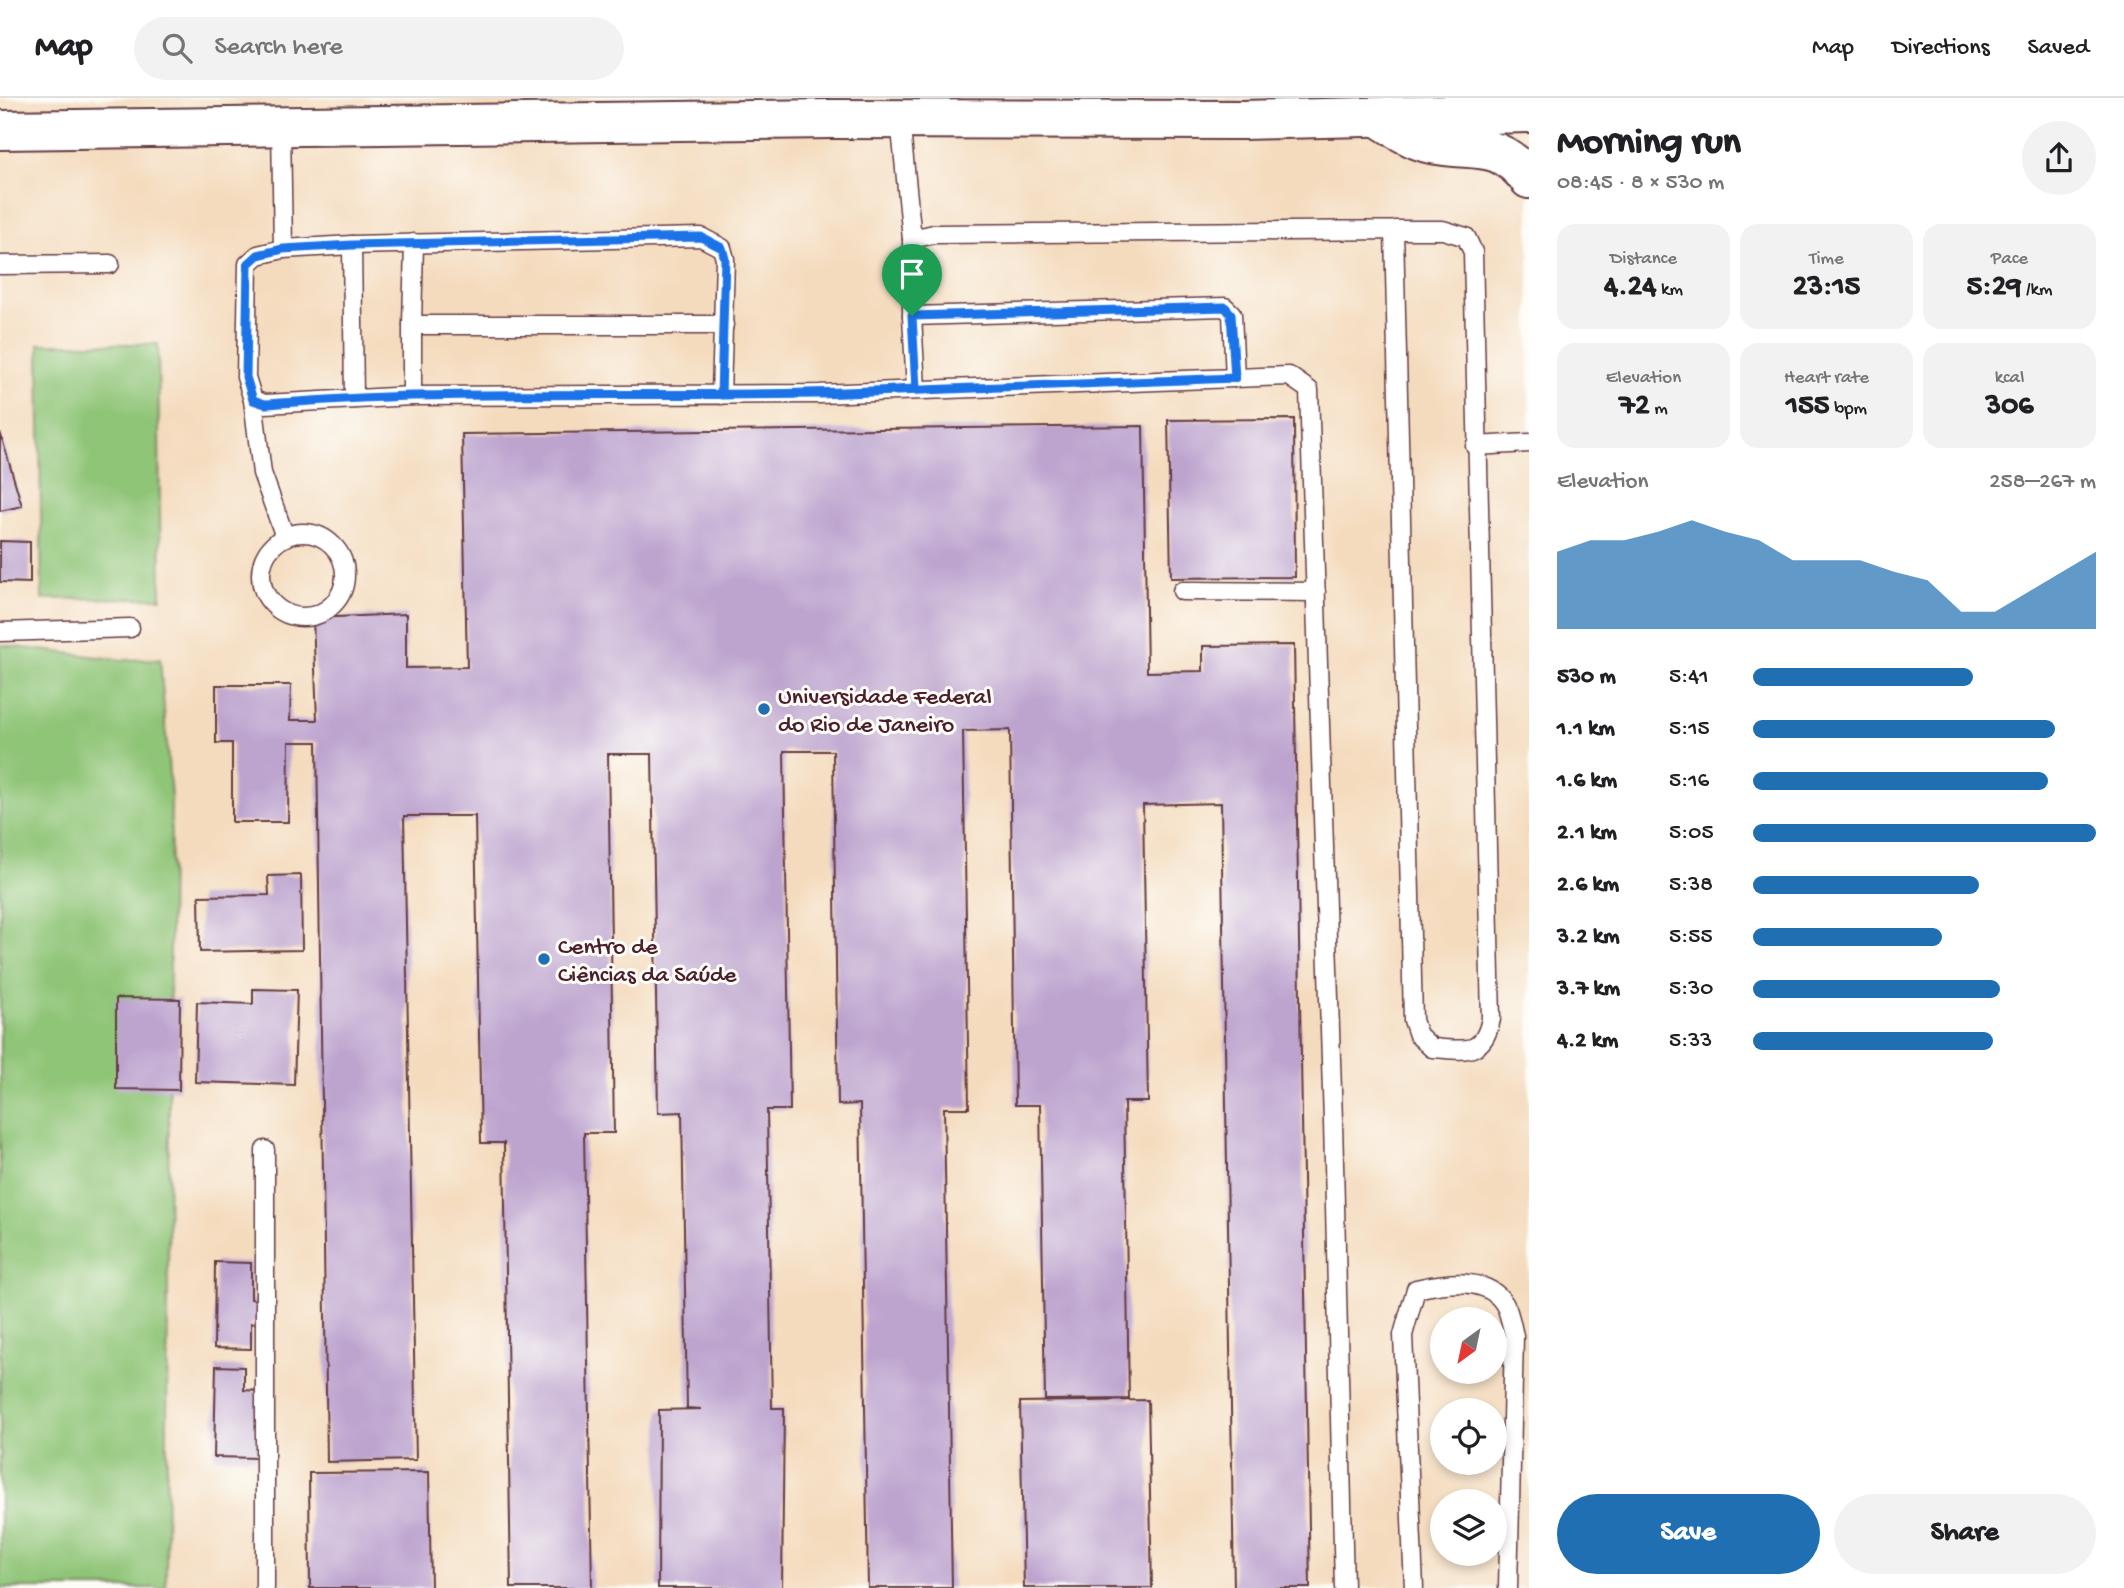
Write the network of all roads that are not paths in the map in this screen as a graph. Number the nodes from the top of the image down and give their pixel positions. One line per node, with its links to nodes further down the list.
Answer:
1 (1239, 109): 3 (street); 4 (street)
2 (1529, 113): 3 (street)
3 (1376, 116): 7 (street)
4 (900, 119): 5 (street); 9 (lane)
5 (281, 126): 6 (street); 12 (lane)
6 (0, 130)
7 (1529, 178)
8 (1394, 230): 9 (lane); 25 (lane); 25 (lane)
9 (912, 239): 15 (lane)
10 (414, 243): 11 (lane); 16 (lane); 17 (lane)
11 (352, 245): 12 (lane); 22 (lane)
12 (283, 249): 23 (lane)
13 (110, 264): 14 (lane)
14 (0, 265)
15 (912, 316): 18 (lane); 19 (lane)
16 (724, 324): 17 (lane); 20 (lane)
17 (412, 325): 21 (lane)
18 (1235, 378): 19 (lane); 28 (lane)
19 (916, 389): 20 (lane)
20 (721, 395): 21 (lane)
21 (412, 396): 22 (lane)
22 (354, 399): 23 (lane)
23 (253, 400): 26 (lane)
24 (1529, 443): 25 (lane)
25 (1475, 446)
26 (285, 537): 26 (lane)
27 (1182, 591): 28 (lane)
28 (1316, 592): 33 (lane)
29 (130, 628): 30 (lane)
30 (0, 632)
31 (265, 1150): 32 (lane)
32 (265, 1588)
33 (1344, 1588)
34 (1414, 1588): 35 (lane)
35 (1508, 1588)

